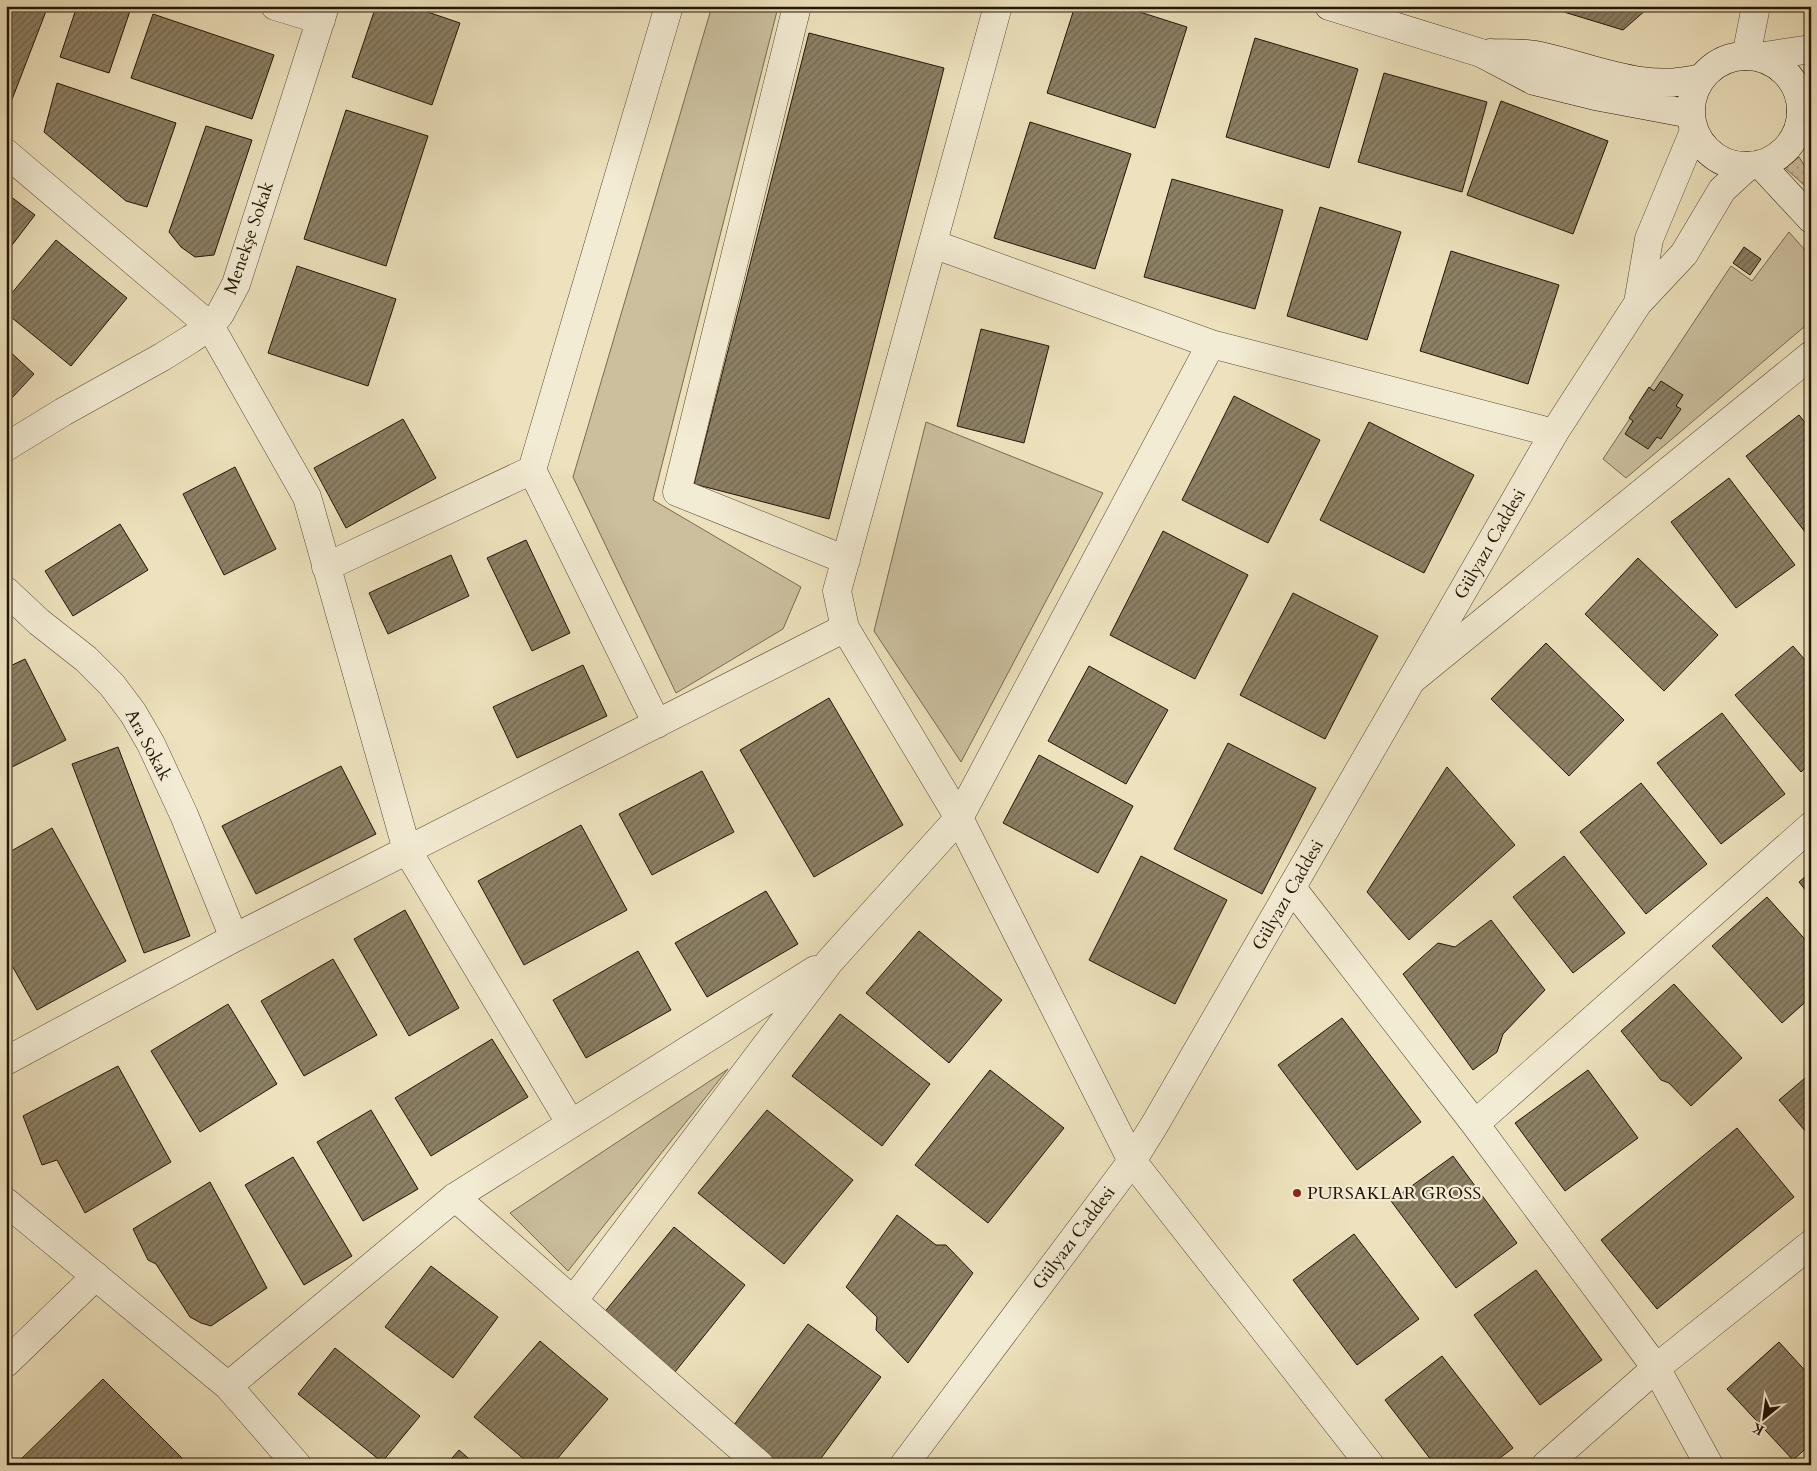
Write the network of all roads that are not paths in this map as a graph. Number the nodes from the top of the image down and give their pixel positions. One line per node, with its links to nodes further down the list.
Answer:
1 (275, 6): 7 (street)
2 (669, 6): 25 (street)
3 (797, 6): 26 (street)
4 (998, 6): 18 (street)
5 (1329, 6): 9 (street)
6 (1756, 6): 10 (street)
7 (323, 13): 20 (street, Menekşe Sokak)
8 (1811, 49): 10 (street)
9 (1480, 53): 11 (street); 13 (street)
10 (1752, 56): 11 (street); 12 (street)
11 (1701, 78): 13 (street)
12 (1804, 114): 14 (street); 16 (street)
13 (1692, 122): 16 (street); 19 (street)
14 (1811, 149)
15 (6, 153): 20 (street)
16 (1754, 165): 17 (street); 19 (street)
17 (1811, 219)
18 (933, 244): 21 (street); 26 (street)
19 (1638, 303): 23 (street, Gülyazı Caddesi)
20 (210, 326): 24 (street, Menekşe Sokak); 27 (street)
21 (1211, 344): 23 (street); 32 (street)
22 (1811, 355): 30 (street)
23 (1554, 432): 30 (street, Gülyazı Caddesi)
24 (6, 446)
25 (532, 470): 27 (street); 31 (street)
26 (846, 560): 29 (street)
27 (326, 567): 34 (street)
28 (6, 592): 36 (street, Ara Sokak)
29 (846, 628): 31 (street); 32 (street)
30 (1413, 679): 35 (street, Gülyazı Caddesi)
31 (657, 724): 34 (street)
32 (959, 818): 37 (street); 41 (street)
33 (1811, 826): 40 (street)
34 (406, 850): 36 (street); 39 (street)
35 (1292, 888): 40 (street); 41 (street, Gülyazı Caddesi)
36 (234, 938): 38 (street)
37 (830, 961): 39 (street); 46 (street)
38 (6, 1061)
39 (571, 1124): 42 (street)
40 (1475, 1124): 48 (street)
41 (1132, 1161): 52 (street, Gülyazı Caddesi); 53 (street)
42 (455, 1197): 46 (street); 49 (street)
43 (6, 1202): 45 (street)
44 (1811, 1244): 48 (street)
45 (96, 1276): 47 (street); 49 (street)
46 (573, 1301): 51 (street)
47 (6, 1363)
48 (1656, 1368): 54 (street); 55 (street)
49 (228, 1386): 50 (street)
50 (297, 1465)
51 (760, 1465)
52 (904, 1465)
53 (1370, 1465)
54 (1546, 1465)
55 (1709, 1465)

